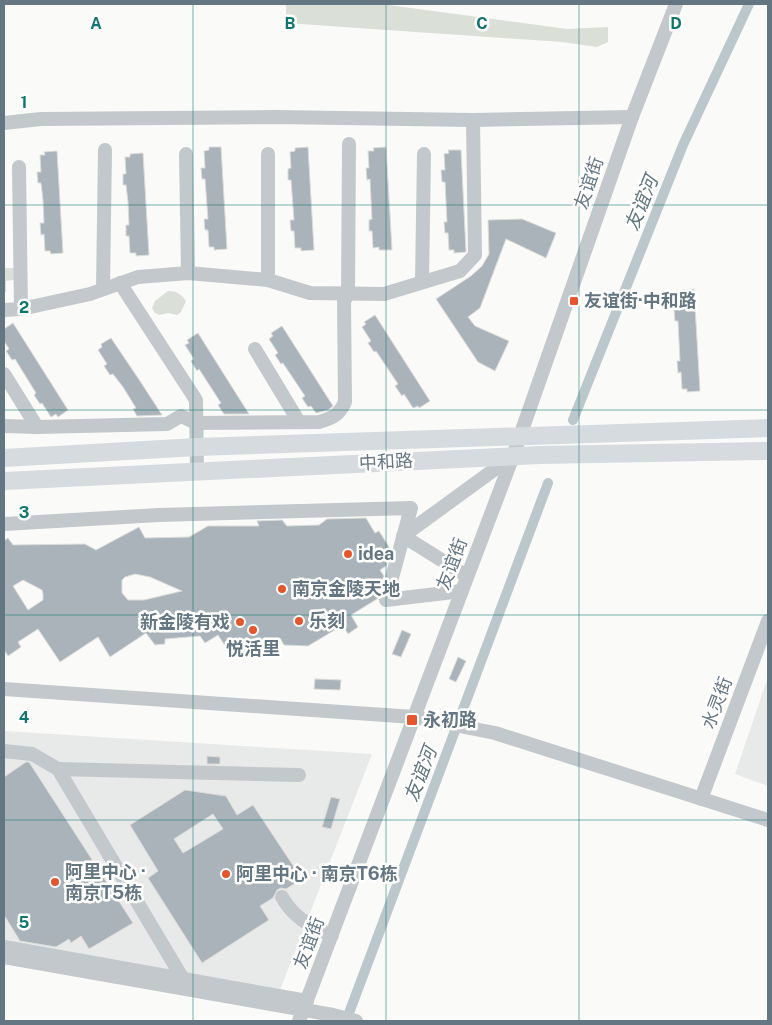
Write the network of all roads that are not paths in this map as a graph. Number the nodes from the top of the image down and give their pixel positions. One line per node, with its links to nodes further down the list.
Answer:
1 (676, 4): 2 (street, 友谊街)
2 (632, 117): 3 (street); 25 (street, 友谊街)
3 (473, 120): 4 (street); 13 (street)
4 (4, 123)
5 (348, 144): 15 (street)
6 (104, 150): 14 (street)
7 (186, 154): 11 (street)
8 (268, 154): 12 (street)
9 (424, 154): 13 (street)
10 (19, 167): 16 (street)
11 (188, 273): 12 (street); 14 (street)
12 (268, 280): 15 (street)
13 (422, 282): 15 (street)
14 (112, 286): 16 (street); 20 (street)
15 (348, 294): 21 (street)
16 (20, 309): 17 (street)
17 (4, 310)
18 (255, 349): 21 (street)
19 (4, 374): 23 (street)
20 (196, 417): 21 (street); 23 (street); 26 (street)
21 (299, 422)
22 (4, 426): 23 (street)
23 (37, 428)
24 (768, 428): 25 (main road, 中和路)
25 (519, 437): 26 (main road, 中和路); 28 (street, 友谊街)
26 (197, 447): 29 (main road, 中和路); 30 (street)
27 (768, 451): 28 (main road, 中和路)
28 (512, 456): 30 (main road, 中和路); 33 (street, 友谊街); 33 (street)
29 (4, 458)
30 (198, 472): 31 (main road, 中和路)
31 (4, 481)
32 (4, 524): 34 (street)
33 (467, 576): 34 (street, 友谊街)
34 (462, 591): 37 (street, 友谊街)
35 (768, 621): 41 (street, 水灵街)
36 (4, 689): 37 (street)
37 (414, 717): 41 (street); 44 (street, 友谊街)
38 (4, 751): 39 (street)
39 (58, 769): 40 (street); 47 (street)
40 (299, 775)
41 (701, 799): 42 (street)
42 (768, 820)
43 (282, 897): 44 (street)
44 (332, 936): 48 (street, 友谊街)
45 (4, 947): 47 (street)
46 (4, 957): 48 (street)
47 (183, 979): 48 (street)
48 (303, 1011): 49 (street)
49 (354, 1021)

